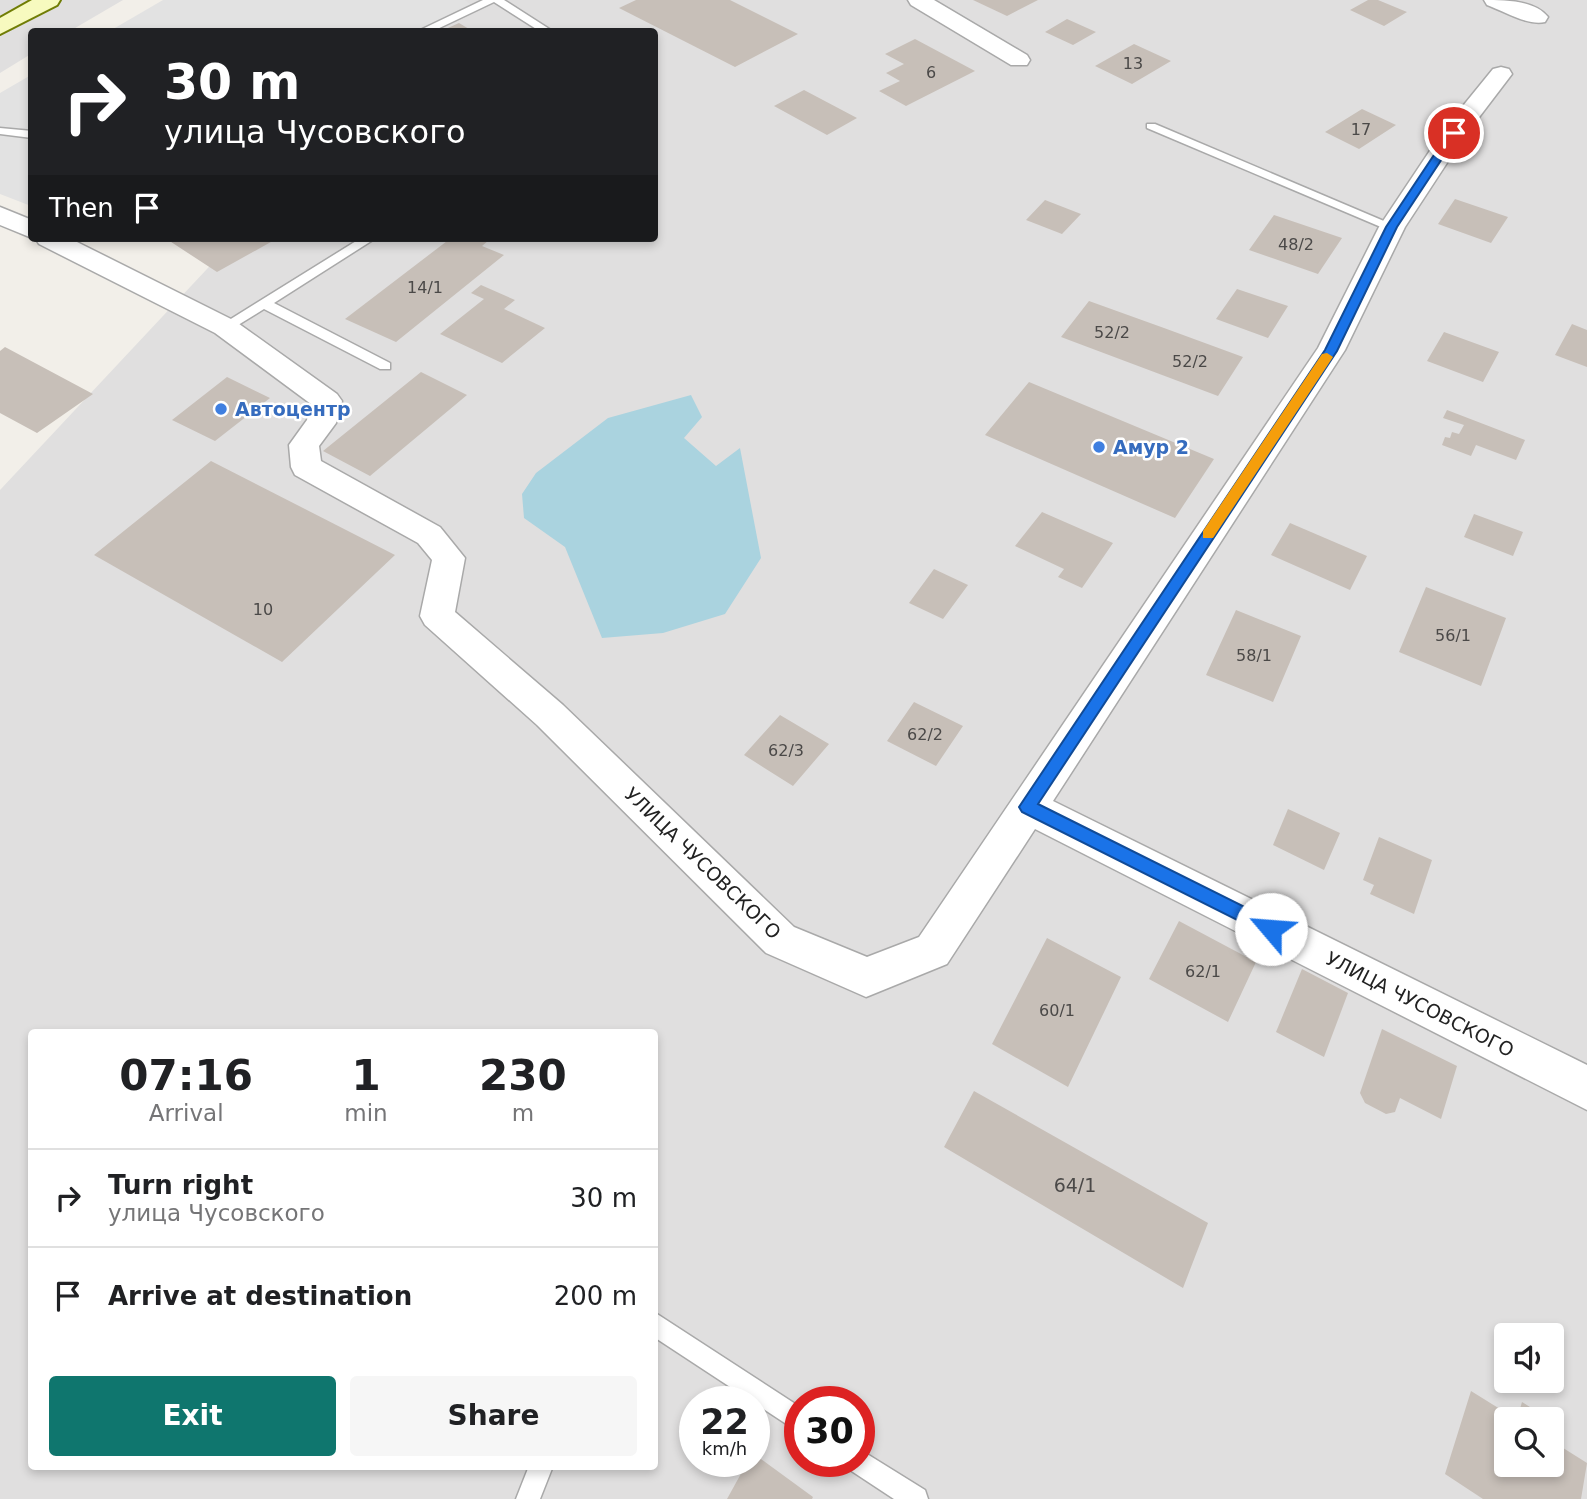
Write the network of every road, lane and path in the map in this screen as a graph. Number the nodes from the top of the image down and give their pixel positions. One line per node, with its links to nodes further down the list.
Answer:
1 (49, 0): 6 (main road)
2 (494, 0): 7 (lane); 8 (lane)
3 (919, 0): 9 (street)
4 (1495, 0): 5 (street)
5 (1537, 17)
6 (0, 27)
7 (430, 28)
8 (542, 28)
9 (1019, 60)
10 (1501, 74): 14 (street, УЛИЦА ЧУСОВСКОГО)
11 (1151, 126): 14 (lane)
12 (0, 131): 13 (lane)
13 (28, 134)
14 (1392, 227): 20 (street, УЛИЦА ЧУСОВСКОГО)
15 (56, 242): 18 (street)
16 (363, 242): 17 (lane)
17 (264, 303): 18 (lane); 19 (lane)
18 (225, 327): 20 (street, УЛИЦА ЧУСОВСКОГО)
19 (385, 366)
20 (1028, 807): 21 (street, УЛИЦА ЧУСОВСКОГО)
21 (1587, 1088)
22 (658, 1325): 23 (lane)
23 (784, 1410)
24 (539, 1470): 26 (lane)
25 (875, 1472): 27 (lane)
26 (528, 1499)
27 (916, 1499)

